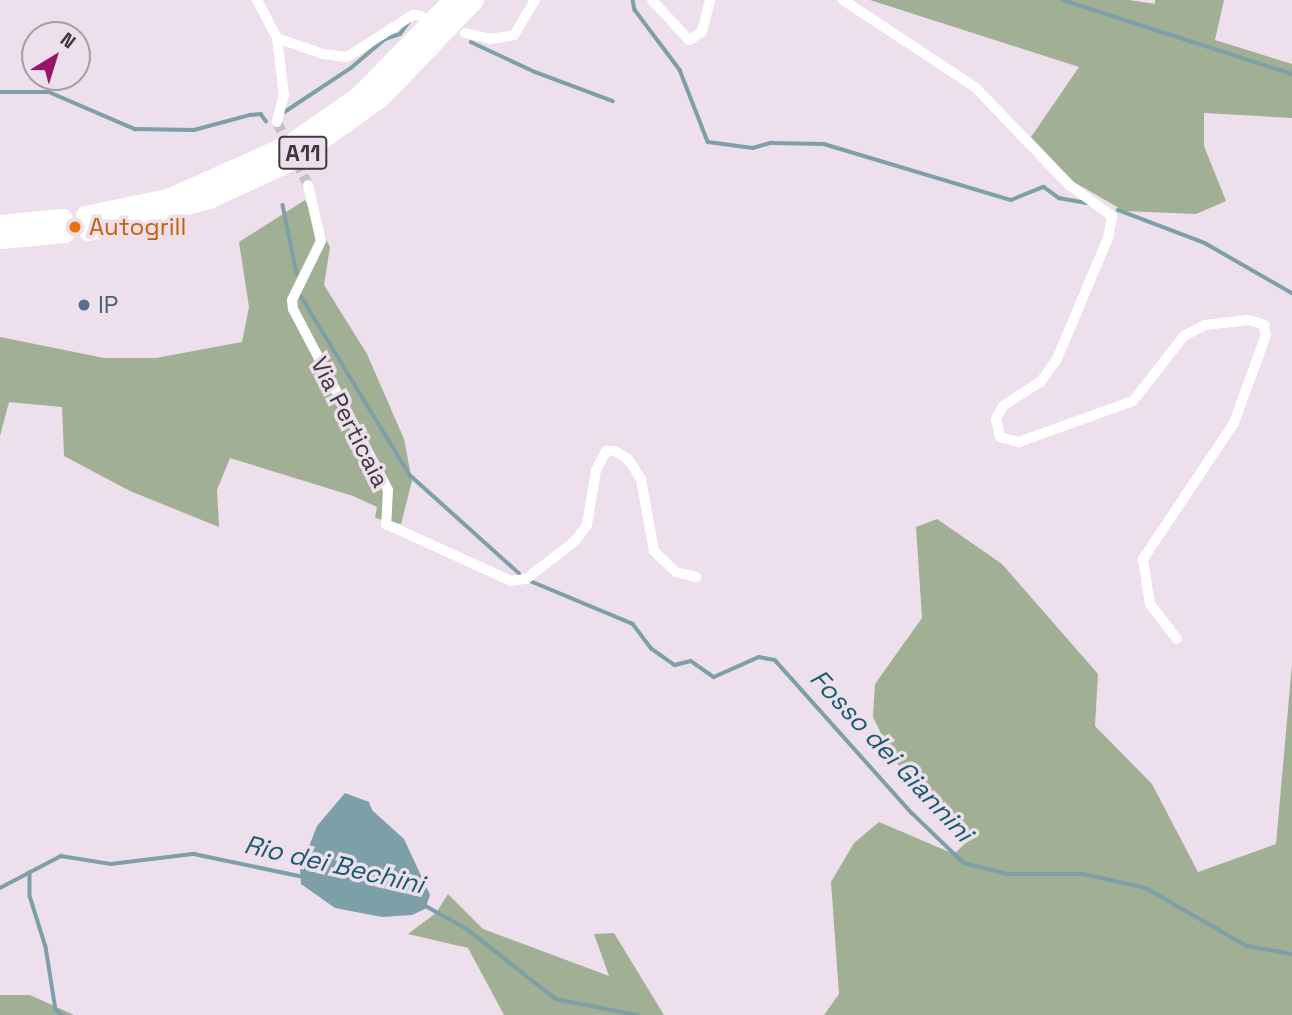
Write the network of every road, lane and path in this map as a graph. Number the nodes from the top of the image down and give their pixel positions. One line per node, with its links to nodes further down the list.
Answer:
1 (257, 0): 10 (street)
2 (452, 0): 3 (highway, A11)
3 (474, 0)
4 (535, 0): 9 (street)
5 (652, 0): 6 (street)
6 (710, 0)
7 (843, 0): 16 (street)
8 (421, 16): 10 (street)
9 (465, 33)
10 (277, 38): 11 (street)
11 (277, 122)
12 (308, 185): 15 (street, Via Perticaia)
13 (0, 224): 14 (highway)
14 (0, 239)
15 (696, 577)
16 (1177, 639)

